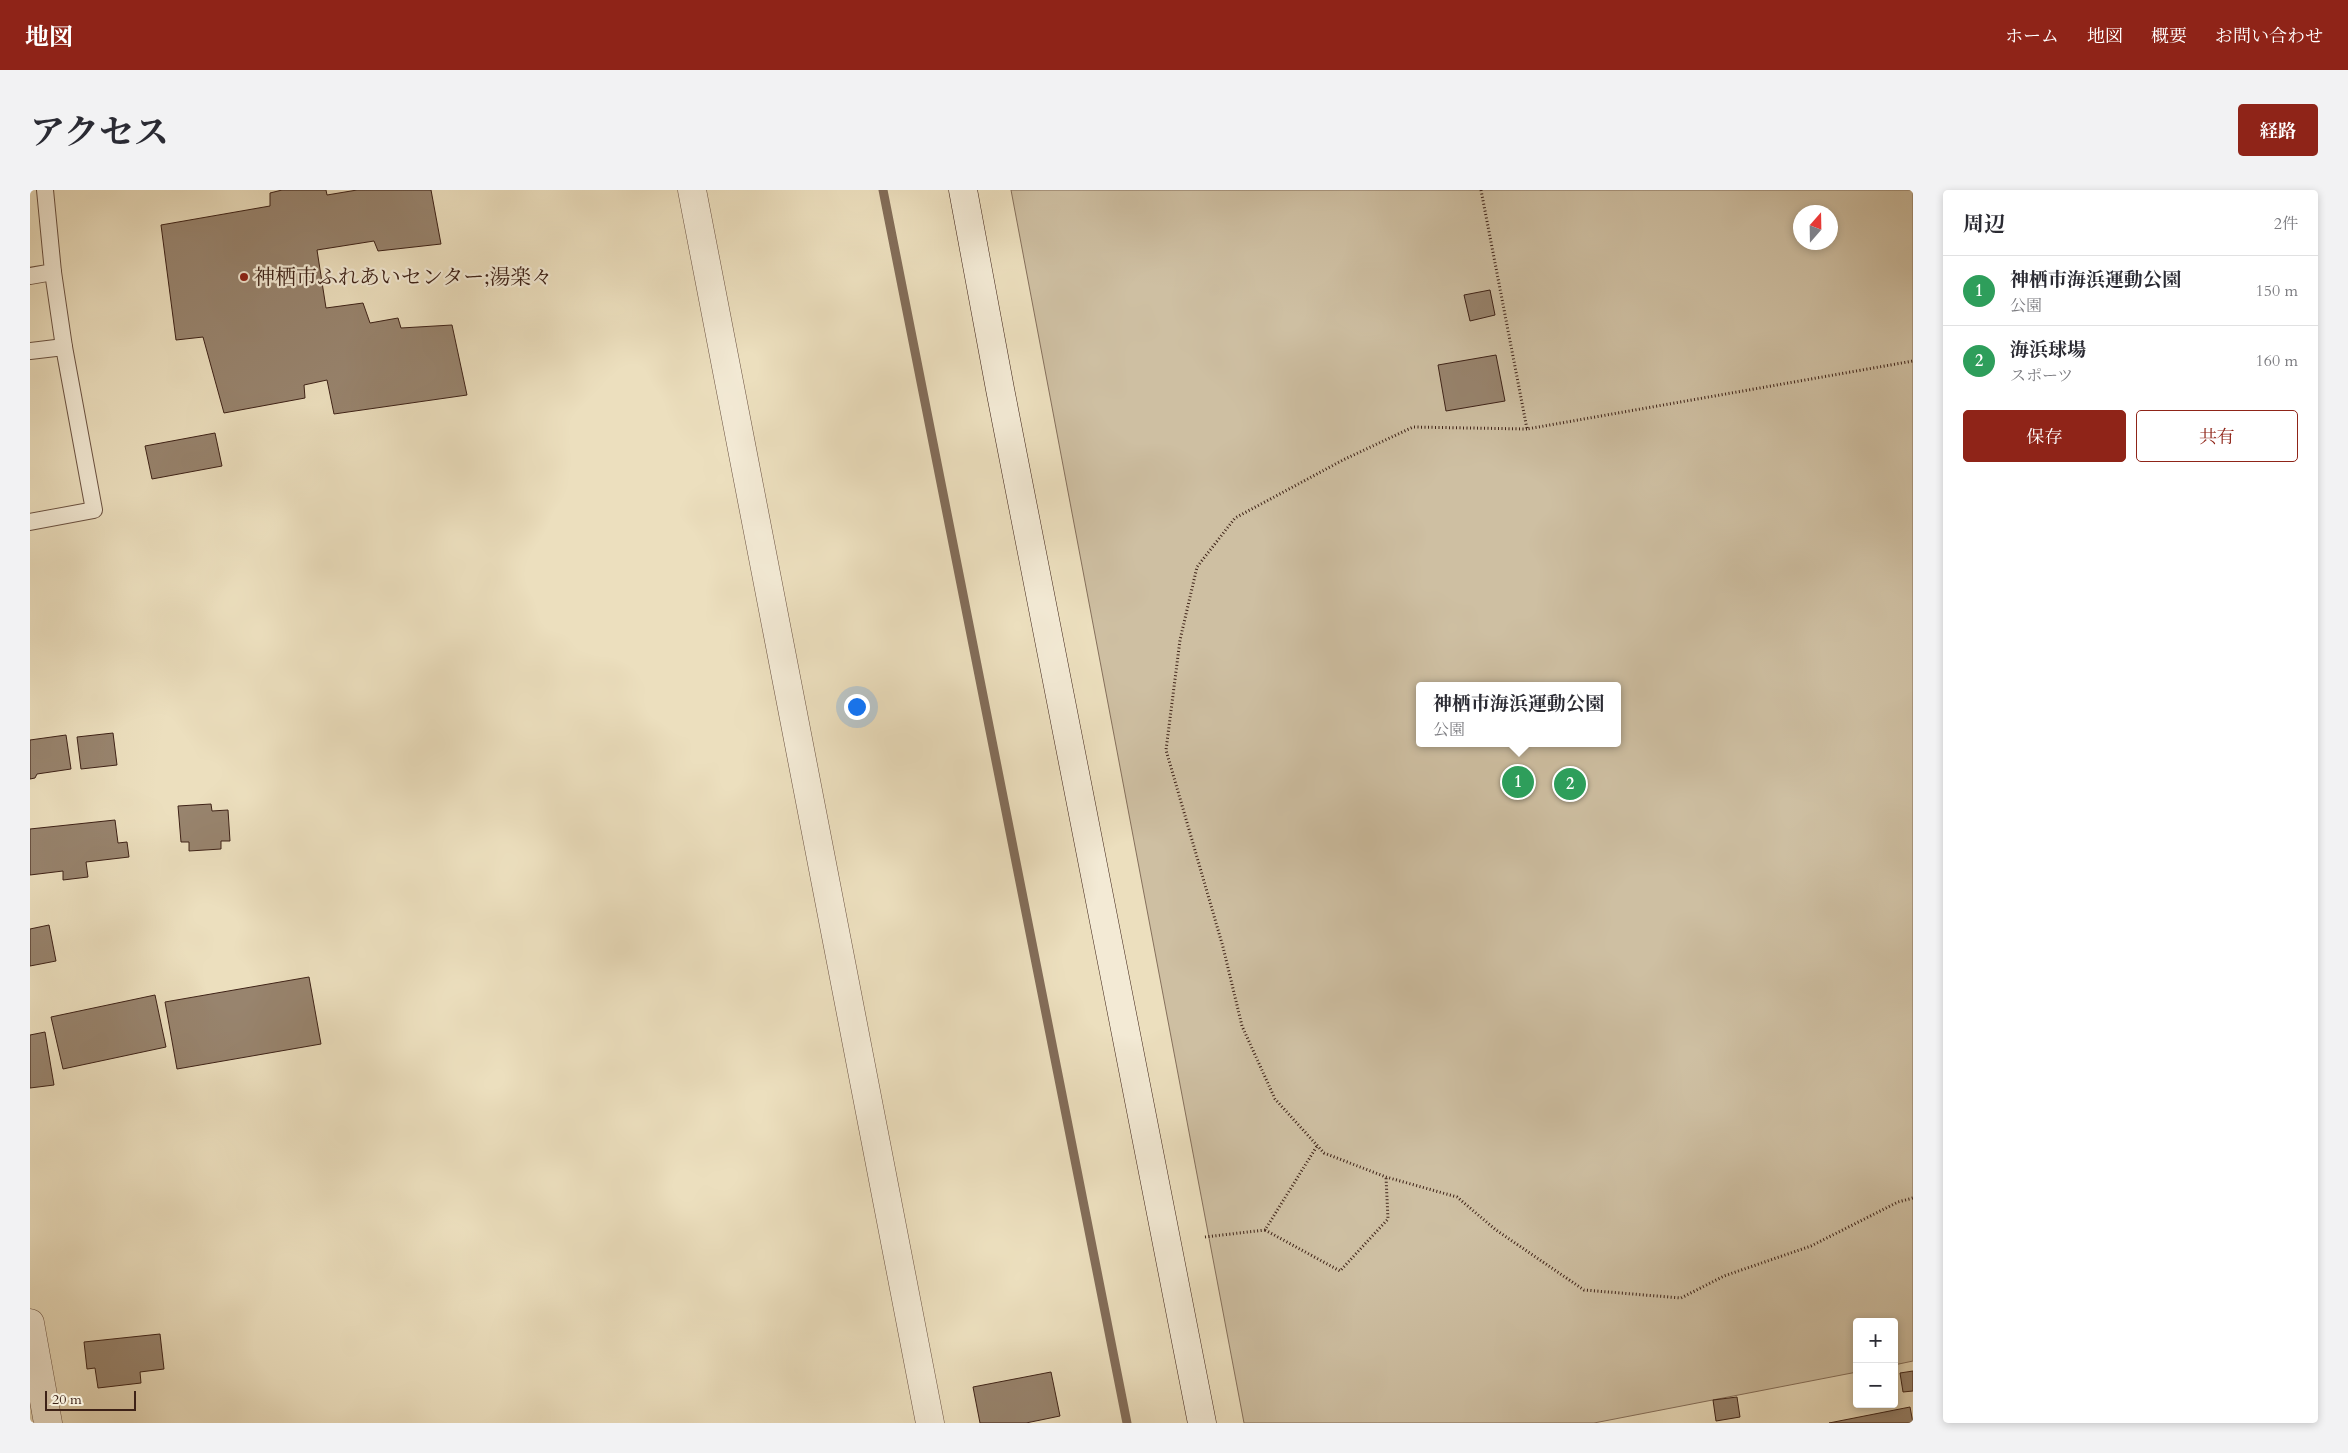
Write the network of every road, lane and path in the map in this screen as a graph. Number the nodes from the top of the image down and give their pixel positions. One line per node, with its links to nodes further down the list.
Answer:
1 (45, 190): 5 (lane)
2 (692, 190): 19 (street)
3 (964, 190): 20 (street)
4 (1481, 190): 10 (path)
5 (53, 272): 6 (lane); 7 (lane)
6 (30, 276)
7 (64, 346): 8 (lane); 11 (lane)
8 (30, 351)
9 (1913, 361): 10 (path)
10 (1527, 429): 12 (path)
11 (30, 522)
12 (1318, 1146): 13 (path); 15 (path)
13 (1386, 1177): 14 (path); 15 (path)
14 (1913, 1198)
15 (1265, 1230): 16 (path)
16 (1205, 1238)
17 (30, 1323): 18 (street)
18 (48, 1423)
19 (930, 1423)
20 (1202, 1423)

